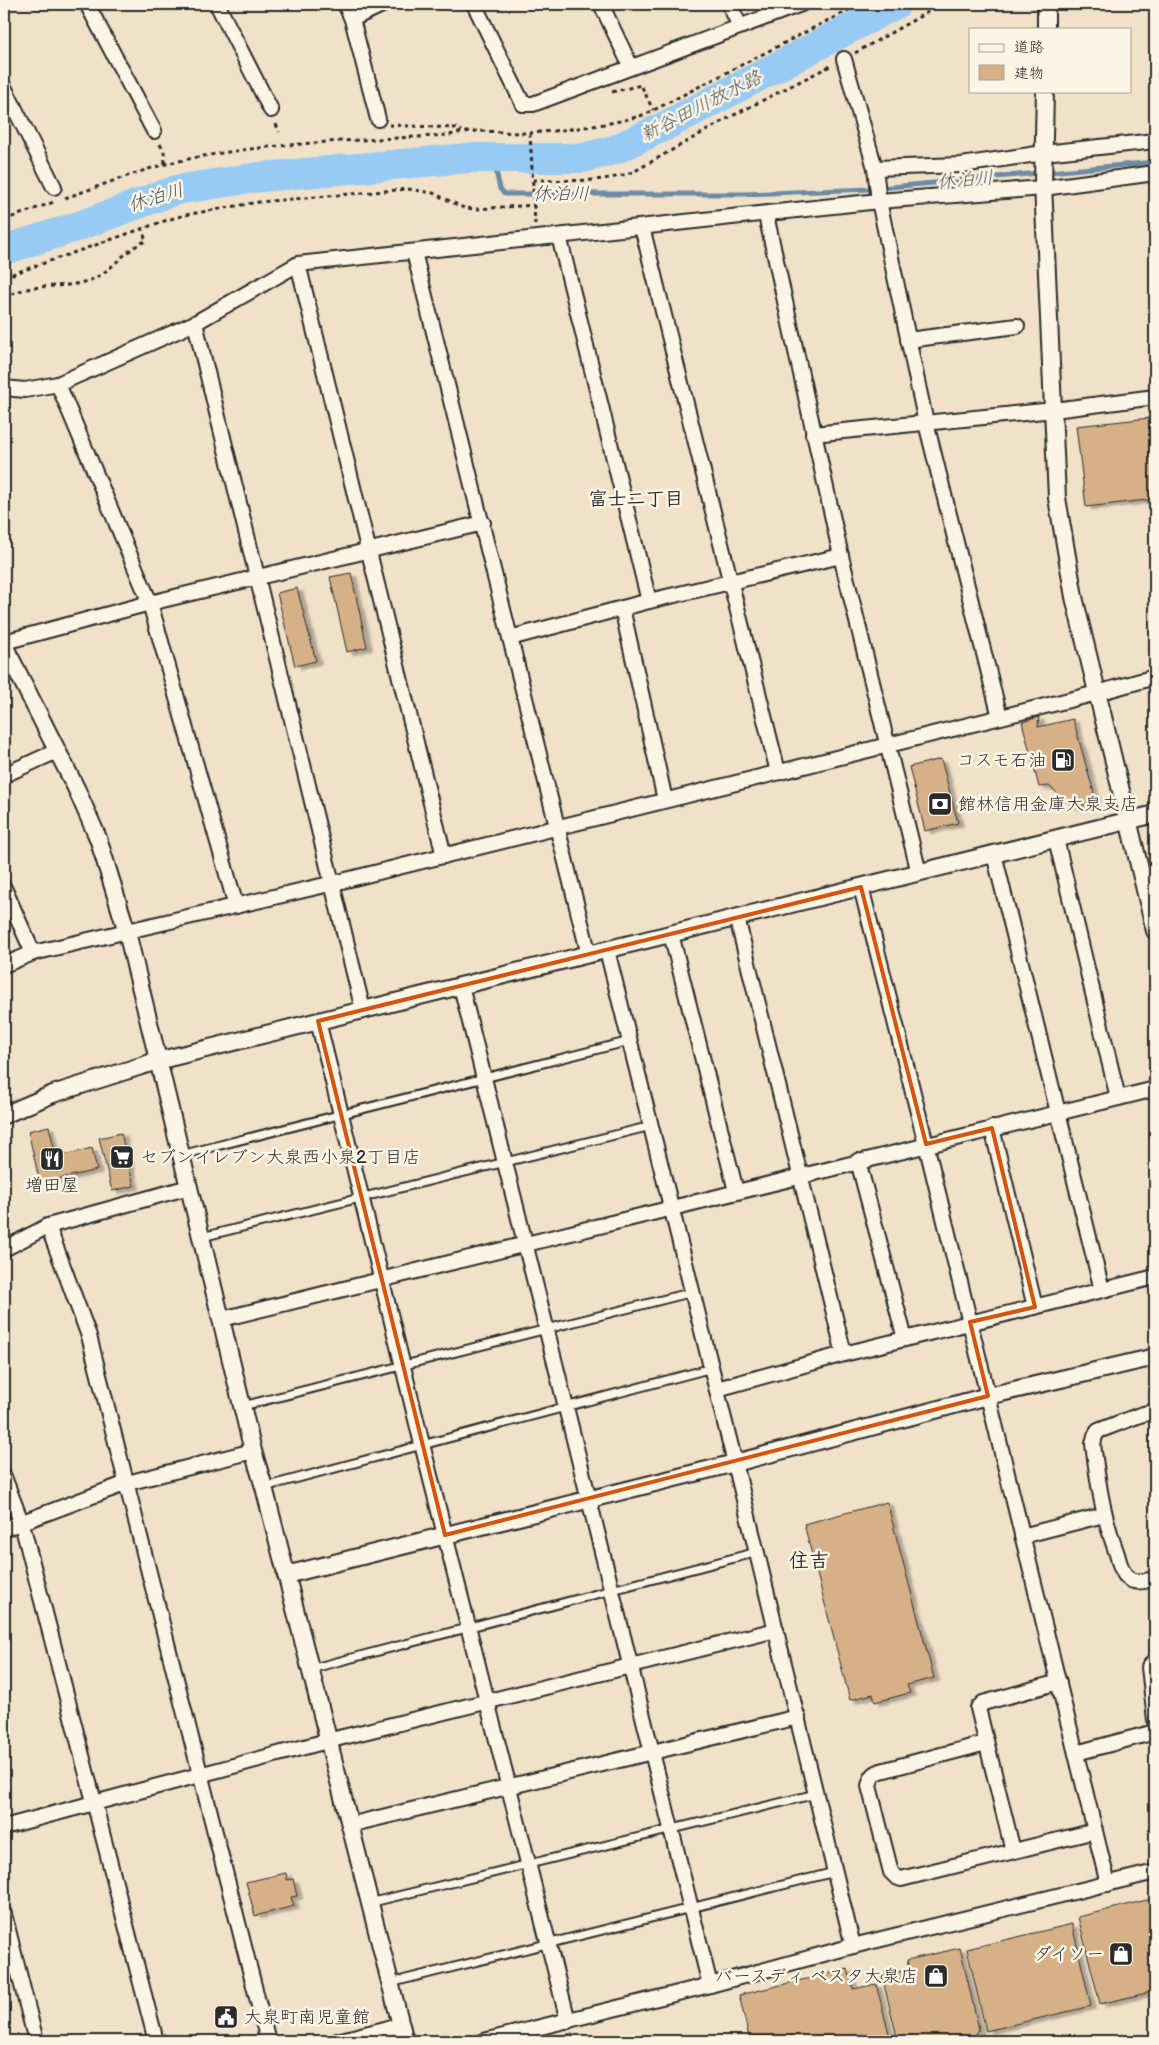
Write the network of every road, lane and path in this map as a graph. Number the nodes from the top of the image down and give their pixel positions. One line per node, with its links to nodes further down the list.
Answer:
1 (88, 4): 23 (street)
2 (217, 4): 20 (street)
3 (345, 4): 12 (street)
4 (384, 4): 12 (street)
5 (474, 4): 16 (street)
6 (601, 4): 16 (street)
7 (729, 4): 13 (street)
8 (801, 4): 16 (street)
9 (860, 4): 21 (path)
10 (942, 4): 15 (path)
11 (1046, 4): 14 (street)
12 (352, 19): 22 (street)
13 (737, 20)
14 (1046, 28)
15 (844, 59): 30 (street); 32 (path)
16 (631, 67)
17 (4, 87): 34 (street)
18 (626, 90): 21 (path)
19 (1045, 92): 28 (street)
20 (271, 110)
21 (653, 110): 25 (path)
22 (378, 119): 24 (path)
23 (154, 131)
24 (463, 131): 25 (path); 29 (path)
25 (530, 133): 32 (path)
26 (1155, 141): 28 (street)
27 (164, 152): 29 (path)
28 (1044, 159): 30 (street); 33 (street)
29 (165, 165): 35 (path)
30 (875, 168): 36 (street)
31 (1155, 173): 33 (street)
32 (533, 180): 38 (path)
33 (1043, 186): 36 (street); 55 (street)
34 (54, 187)
35 (64, 199)
36 (879, 201): 39 (street); 51 (street)
37 (55, 202): 41 (path)
38 (534, 204): 40 (path); 42 (path)
39 (766, 215): 43 (street); 57 (street)
40 (534, 218)
41 (4, 220)
42 (142, 227): 47 (path); 48 (path)
43 (642, 227): 44 (street); 62 (street)
44 (560, 236): 45 (street); 63 (street)
45 (414, 252): 46 (street); 58 (street)
46 (298, 264): 49 (street); 59 (street)
47 (4, 277)
48 (4, 298)
49 (195, 323): 52 (street); 61 (street)
50 (1017, 326): 51 (street)
51 (908, 340): 56 (street)
52 (58, 384): 53 (street); 64 (street)
53 (4, 388)
54 (1155, 397): 55 (street)
55 (1054, 410): 56 (street); 69 (street)
56 (926, 423): 57 (street); 70 (street)
57 (813, 434): 60 (street)
58 (483, 523): 59 (street); 66 (street)
59 (369, 550): 61 (street); 81 (street)
60 (841, 556): 62 (street); 71 (street)
61 (258, 578): 64 (street); 83 (street)
62 (731, 581): 63 (street); 73 (street)
63 (649, 601): 65 (street)
64 (150, 603): 67 (street); 86 (street)
65 (622, 608): 66 (street); 75 (street)
66 (510, 638): 78 (street)
67 (4, 644): 72 (street)
68 (1155, 677): 69 (street)
69 (1097, 693): 70 (street); 77 (street)
70 (1000, 717): 71 (street)
71 (889, 745): 73 (street); 82 (street)
72 (57, 751): 74 (street); 89 (street)
73 (778, 772): 75 (street)
74 (4, 775)
75 (665, 800): 78 (street)
76 (1155, 814): 77 (street)
77 (1128, 821): 79 (street); 88 (street)
78 (558, 827): 81 (street); 93 (street)
79 (1056, 839): 80 (street); 102 (street)
80 (994, 854): 82 (street); 103 (street)
81 (444, 856): 83 (street)
82 (919, 873): 84 (street)
83 (334, 883): 86 (street); 96 (street)
84 (861, 887): 87 (street); 108 (street)
85 (4, 888): 92 (street)
86 (236, 906): 89 (street)
87 (737, 918): 90 (street); 112 (street)
88 (1155, 931)
89 (127, 932): 92 (street); 99 (street)
90 (671, 934): 91 (street); 114 (street)
91 (607, 950): 93 (street); 98 (street)
92 (33, 953): 94 (street)
93 (589, 954): 95 (street)
94 (4, 965)
95 (461, 986): 96 (street); 100 (street)
96 (364, 1010): 97 (street)
97 (318, 1021): 99 (street); 104 (street)
98 (630, 1041): 100 (lane); 106 (street)
99 (157, 1061): 105 (street); 109 (street)
100 (484, 1078): 104 (lane); 111 (street)
101 (1155, 1089): 102 (street)
102 (1118, 1098): 103 (street)
103 (1058, 1113): 107 (street); 123 (street)
104 (341, 1114): 109 (lane); 115 (street)
105 (4, 1115)
106 (651, 1126): 111 (lane); 116 (street)
107 (992, 1128): 108 (street); 125 (street)
108 (926, 1144): 110 (street); 127 (street)
109 (180, 1155): 113 (street)
110 (858, 1161): 112 (street); 129 (street)
111 (505, 1162): 115 (lane); 119 (street)
112 (800, 1176): 114 (street); 130 (street)
113 (189, 1187): 117 (street); 118 (street)
114 (736, 1191): 116 (street)
115 (362, 1198): 118 (lane); 122 (street)
116 (672, 1207): 119 (street); 124 (street)
117 (48, 1226): 120 (street); 143 (street)
118 (201, 1237): 126 (street)
119 (525, 1244): 122 (street); 128 (street)
120 (4, 1249)
121 (1155, 1277): 123 (street)
122 (382, 1279): 126 (street); 132 (street)
123 (1102, 1290): 125 (street)
124 (693, 1292): 128 (lane); 133 (street)
125 (1035, 1307): 127 (street)
126 (222, 1319): 136 (street)
127 (970, 1322): 129 (street); 135 (street)
128 (547, 1329): 132 (lane); 137 (street)
129 (905, 1339): 130 (street)
130 (844, 1354): 134 (street)
131 (1155, 1357): 135 (street)
132 (403, 1366): 136 (lane); 139 (street)
133 (712, 1368): 134 (street); 137 (lane)
134 (717, 1389): 141 (street)
135 (988, 1396): 141 (street); 150 (street)
136 (243, 1406): 140 (street)
137 (566, 1406): 139 (lane); 145 (street)
138 (1155, 1411): 146 (street)
139 (422, 1444): 144 (lane); 149 (street)
140 (253, 1451): 143 (street); 144 (street)
141 (735, 1463): 145 (street); 151 (street)
142 (4, 1477): 147 (street)
143 (127, 1483): 147 (street); 169 (street)
144 (264, 1487): 152 (street)
145 (589, 1499): 149 (street); 154 (street)
146 (1104, 1515): 150 (street); 153 (street)
147 (22, 1524): 148 (street); 172 (street)
148 (4, 1529)
149 (445, 1535): 152 (street); 155 (street)
150 (1022, 1536): 160 (street)
151 (757, 1552): 154 (lane); 156 (street)
152 (286, 1575): 159 (street)
153 (1155, 1579)
154 (611, 1590): 155 (lane); 158 (street)
155 (468, 1628): 159 (lane); 161 (street)
156 (776, 1630): 158 (street); 162 (street)
157 (1155, 1660): 163 (street)
158 (630, 1666): 161 (street); 167 (street)
159 (309, 1669): 165 (street)
160 (1058, 1682): 166 (street); 168 (street)
161 (487, 1701): 165 (street); 170 (street)
162 (798, 1717): 167 (street); 171 (street)
163 (1155, 1720)
164 (1155, 1732): 168 (street)
165 (327, 1741): 169 (street); 173 (street)
166 (986, 1743): 177 (street); 177 (street)
167 (652, 1752): 170 (street); 175 (street)
168 (1076, 1753): 176 (street)
169 (201, 1774): 172 (street); 193 (street)
170 (509, 1786): 173 (street); 178 (street)
171 (816, 1794): 175 (lane); 179 (street)
172 (94, 1803): 174 (street); 192 (street)
173 (348, 1825): 182 (street)
174 (4, 1827)
175 (671, 1830): 178 (lane); 183 (street)
176 (1095, 1831): 177 (street); 181 (street)
177 (1013, 1851)
178 (528, 1864): 182 (lane); 185 (street)
179 (835, 1872): 183 (lane); 186 (street)
180 (1155, 1872): 181 (street)
181 (1108, 1884): 186 (street)
182 (369, 1903): 187 (street)
183 (691, 1908): 185 (lane); 188 (street)
184 (4, 1914): 191 (street)
185 (548, 1944): 187 (lane); 189 (street)
186 (853, 1946): 188 (street)
187 (390, 1983): 190 (street)
188 (710, 1985): 189 (street)
189 (568, 2021): 196 (street)
190 (401, 2025): 194 (street); 195 (street)
191 (36, 2041)
192 (156, 2041)
193 (268, 2041)
194 (337, 2041)
195 (405, 2041)
196 (484, 2041)

